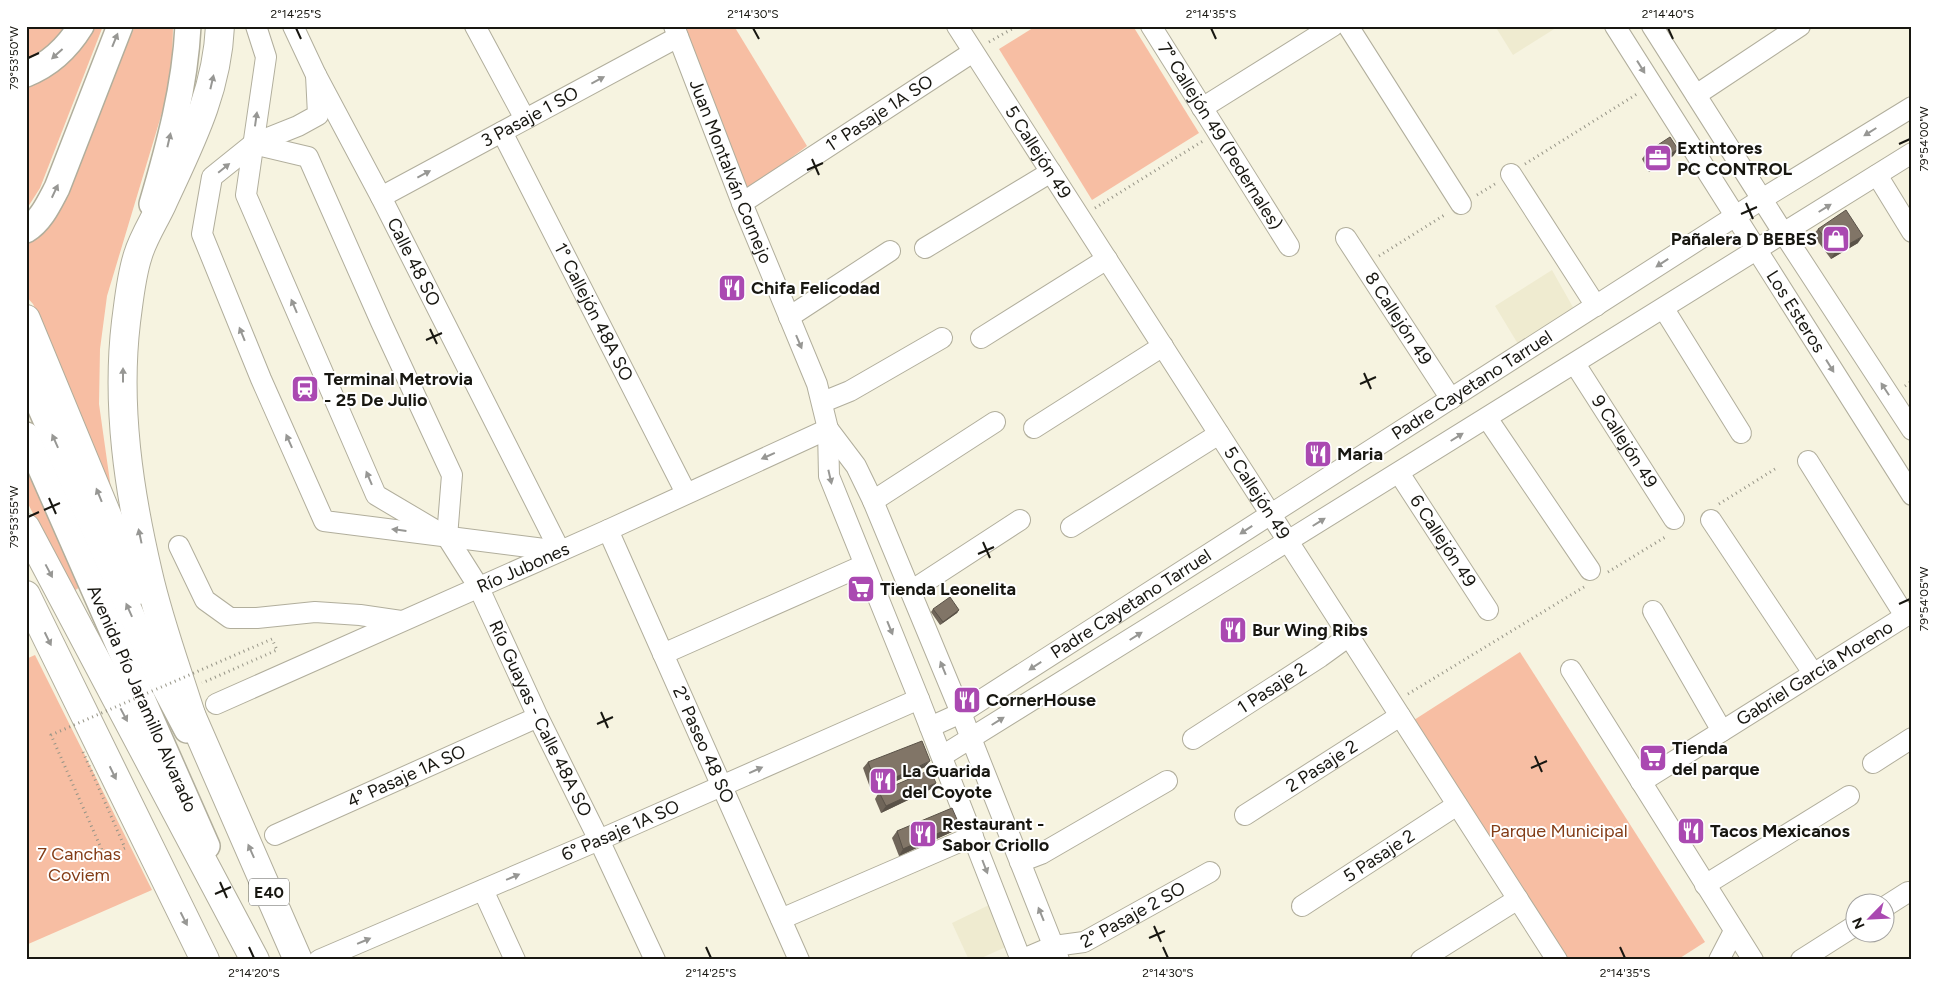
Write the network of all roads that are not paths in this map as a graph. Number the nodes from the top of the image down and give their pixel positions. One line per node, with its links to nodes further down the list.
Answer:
1 (81, 26): 17 (main road, one-way to 17)
2 (120, 26): 34 (main road, one-way to 2)
3 (188, 26): 42 (main road, one-way to 3)
4 (256, 26): 24 (street, one-way to 4)
5 (293, 26): 18 (street, Calle 48 SO)
6 (475, 26): 22 (street)
7 (957, 26): 16 (street, 5 Callejón 49)
8 (1151, 26): 21 (street, 7° Callejón 49 (Pedernales))
9 (1333, 26): 21 (street)
10 (1348, 26): 32 (street)
11 (1615, 26): 33 (street, Los Esteros, one-way to 33)
12 (1652, 26): 19 (street, Los Esteros)
13 (1800, 26): 19 (street)
14 (676, 31): 22 (street, 3 Pasaje 1 SO, one-way to 14); 31 (street, Juan Montalván Cornejo)
15 (219, 39): 42 (highway, one-way to 15)
16 (973, 52): 26 (street, 5 Callejón 49); 31 (street, 1° Pasaje 1A SO)
17 (26, 74)
18 (316, 75): 24 (street); 29 (street, Calle 48 SO)
19 (1696, 95): 30 (street, Los Esteros)
20 (1912, 107): 30 (street, Padre Cayetano Tarruel, one-way to 30)
21 (1202, 108): 38 (street, 7° Callejón 49 (Pedernales))
22 (525, 119): 23 (street, 3 Pasaje 1 SO)
23 (502, 132): 29 (street, 3 Pasaje 1 SO, one-way to 23); 65 (street, 1° Callejón 48A SO)
24 (253, 144): 75 (street, one-way to 24); 75 (street); 75 (street, one-way to 24)
25 (1912, 153): 28 (street, Padre Cayetano Tarruel)
26 (1051, 172): 39 (street); 43 (street, 5 Callejón 49)
27 (1511, 174): 44 (street)
28 (1877, 175): 35 (street); 36 (street, Padre Cayetano Tarruel, one-way to 28)
29 (381, 197): 78 (street, Calle 48 SO)
30 (1762, 199): 33 (street, Padre Cayetano Tarruel); 36 (street, Los Esteros)
31 (742, 203): 46 (street, Juan Montalván Cornejo)
32 (1461, 204)
33 (1736, 216): 40 (street, Los Esteros); 44 (street, Padre Cayetano Tarruel, one-way to 44)
34 (26, 230)
35 (1912, 232)
36 (1784, 234): 40 (street, Padre Cayetano Tarruel); 59 (street, Los Esteros, one-way to 36)
37 (1346, 238): 53 (street, 8 Callejón 49)
38 (1289, 246)
39 (925, 248)
40 (1758, 250): 45 (street, Padre Cayetano Tarruel); 66 (street, Los Esteros, one-way to 66)
41 (890, 251): 46 (street)
42 (138, 255): 97 (highway, one-way to 42)
43 (1107, 259): 49 (street); 50 (street, 5 Callejón 49)
44 (1596, 306): 53 (street, Padre Cayetano Tarruel)
45 (1664, 309): 51 (street, Padre Cayetano Tarruel); 60 (street)
46 (789, 316): 54 (street, Juan Montalván Cornejo, one-way to 54)
47 (26, 319): 97 (highway, one-way to 47)
48 (942, 338): 54 (street)
49 (981, 338)
50 (1163, 346): 57 (street); 61 (street, 5 Callejón 49)
51 (1575, 364): 55 (street, Padre Cayetano Tarruel); 69 (street, 9 Callejón 49)
52 (26, 375): 111 (main road, Avenida Pío Jaramillo Alvarado, one-way to 52)
53 (1451, 399): 68 (street, Padre Cayetano Tarruel)
54 (823, 402): 58 (street, Juan Montalván Cornejo)
55 (1487, 418): 64 (street, Padre Cayetano Tarruel, one-way to 55); 80 (street)
56 (995, 422): 67 (street)
57 (1034, 428)
58 (828, 429): 65 (street, Río Jubones, one-way to 65); 67 (street, Juan Montalván Cornejo); 79 (street, Juan Montalván Cornejo, one-way to 79)
59 (1912, 430)
60 (1741, 433)
61 (1219, 434): 68 (street, 5 Callejón 49); 72 (street)
62 (26, 436): 128 (main road, Avenida Pío Jaramillo Alvarado)
63 (1808, 462): 86 (street)
64 (1399, 473): 76 (street, Padre Cayetano Tarruel, one-way to 64); 84 (street, 6 Callejón 49)
65 (686, 493): 74 (street, Río Jubones)
66 (1912, 495)
67 (873, 502): 82 (street, Juan Montalván Cornejo)
68 (1271, 514): 76 (street, 5 Callejón 49); 94 (street, Padre Cayetano Tarruel, one-way to 94)
69 (1674, 519)
70 (1020, 520): 82 (street)
71 (1711, 520): 91 (street)
72 (1071, 526)
73 (26, 528): 128 (highway, one-way to 128)
74 (608, 530): 78 (street, Río Jubones); 89 (street, 2° Paseo 48 SO)
75 (448, 537): 78 (street); 81 (street, Río Guayas - Calle 48A SO)
76 (1288, 542): 88 (street, 5 Callejón 49); 101 (street, Padre Cayetano Tarruel, one-way to 76)
77 (179, 546): 87 (street)
78 (560, 551): 81 (street, Río Jubones)
79 (864, 565): 89 (street); 92 (street, Juan Montalván Cornejo, one-way to 92)
80 (1590, 570)
81 (478, 586): 87 (street, Río Jubones); 96 (street, Río Guayas - Calle 48A SO)
82 (911, 592): 94 (street, Juan Montalván Cornejo, one-way to 82)
83 (26, 595): 127 (highway, one-way to 127)
84 (1488, 610)
85 (1653, 611): 99 (street)
86 (1908, 614): 91 (street, Gabriel García Moreno)
87 (401, 621): 93 (street, Río Jubones)
88 (1349, 636): 95 (street, 5 Callejón 49); 102 (street, 1 Pasaje 2)
89 (663, 654): 107 (street, 2° Paseo 48 SO)
90 (1571, 670): 106 (street)
91 (1813, 673): 99 (street, Gabriel García Moreno)
92 (920, 699): 98 (street, Juan Montalván Cornejo); 107 (street, 6° Pasaje 1A SO, one-way to 92)
93 (216, 704)
94 (961, 713): 98 (street, Padre Cayetano Tarruel); 101 (street, Juan Montalván Cornejo)
95 (1400, 716): 109 (street, 5 Callejón 49); 110 (street, 2 Pasaje 2)
96 (538, 717): 112 (street, 4° Pasaje 1A SO); 114 (street, Río Guayas - Calle 48A SO)
97 (192, 718): 111 (highway)
98 (930, 726): 103 (street, Juan Montalván Cornejo)
99 (1722, 731): 106 (street, Gabriel García Moreno)
100 (1912, 738): 104 (street)
101 (970, 739): 103 (street, Padre Cayetano Tarruel); 115 (street, Juan Montalván Cornejo)
102 (1193, 739)
103 (942, 756): 113 (street, Juan Montalván Cornejo)
104 (1873, 763)
105 (1167, 781): 115 (street)
106 (1641, 782): 117 (street)
107 (722, 785): 114 (street, 6° Pasaje 1A SO); 123 (street, 2° Paseo 48 SO)
108 (1849, 796): 117 (street)
109 (1457, 805): 120 (street, 5 Callejón 49); 122 (street, 5 Pasaje 2)
110 (1245, 815)
111 (239, 825): 129 (highway, E40, one-way to 111)
112 (275, 836)
113 (972, 836): 123 (street); 134 (street, Juan Montalván Cornejo, one-way to 134)
114 (599, 840): 118 (street, 6° Pasaje 1A SO, one-way to 114); 132 (street, Río Guayas - Calle 48A SO)
115 (1020, 862): 126 (street, Juan Montalván Cornejo, one-way to 115)
116 (1210, 872): 126 (street, 2° Pasaje 2 SO)
117 (1705, 885): 124 (street)
118 (483, 890): 130 (street, 6° Pasaje 1A SO, one-way to 118); 131 (street)
119 (1908, 892): 121 (street)
120 (1518, 899): 135 (street); 136 (street, 5 Callejón 49)
121 (1896, 900)
122 (1302, 906)
123 (781, 919): 133 (street, 2° Paseo 48 SO)
124 (1734, 931): 137 (street); 138 (street)
125 (1846, 931): 139 (street)
126 (1056, 953): 134 (street, 2° Pasaje 2 SO)
127 (205, 960)
128 (257, 960)
129 (298, 960)
130 (319, 960)
131 (516, 960)
132 (655, 960)
133 (799, 960)
134 (1021, 960)
135 (1422, 960)
136 (1557, 960)
137 (1719, 960)
138 (1753, 960)
139 (1801, 960)

